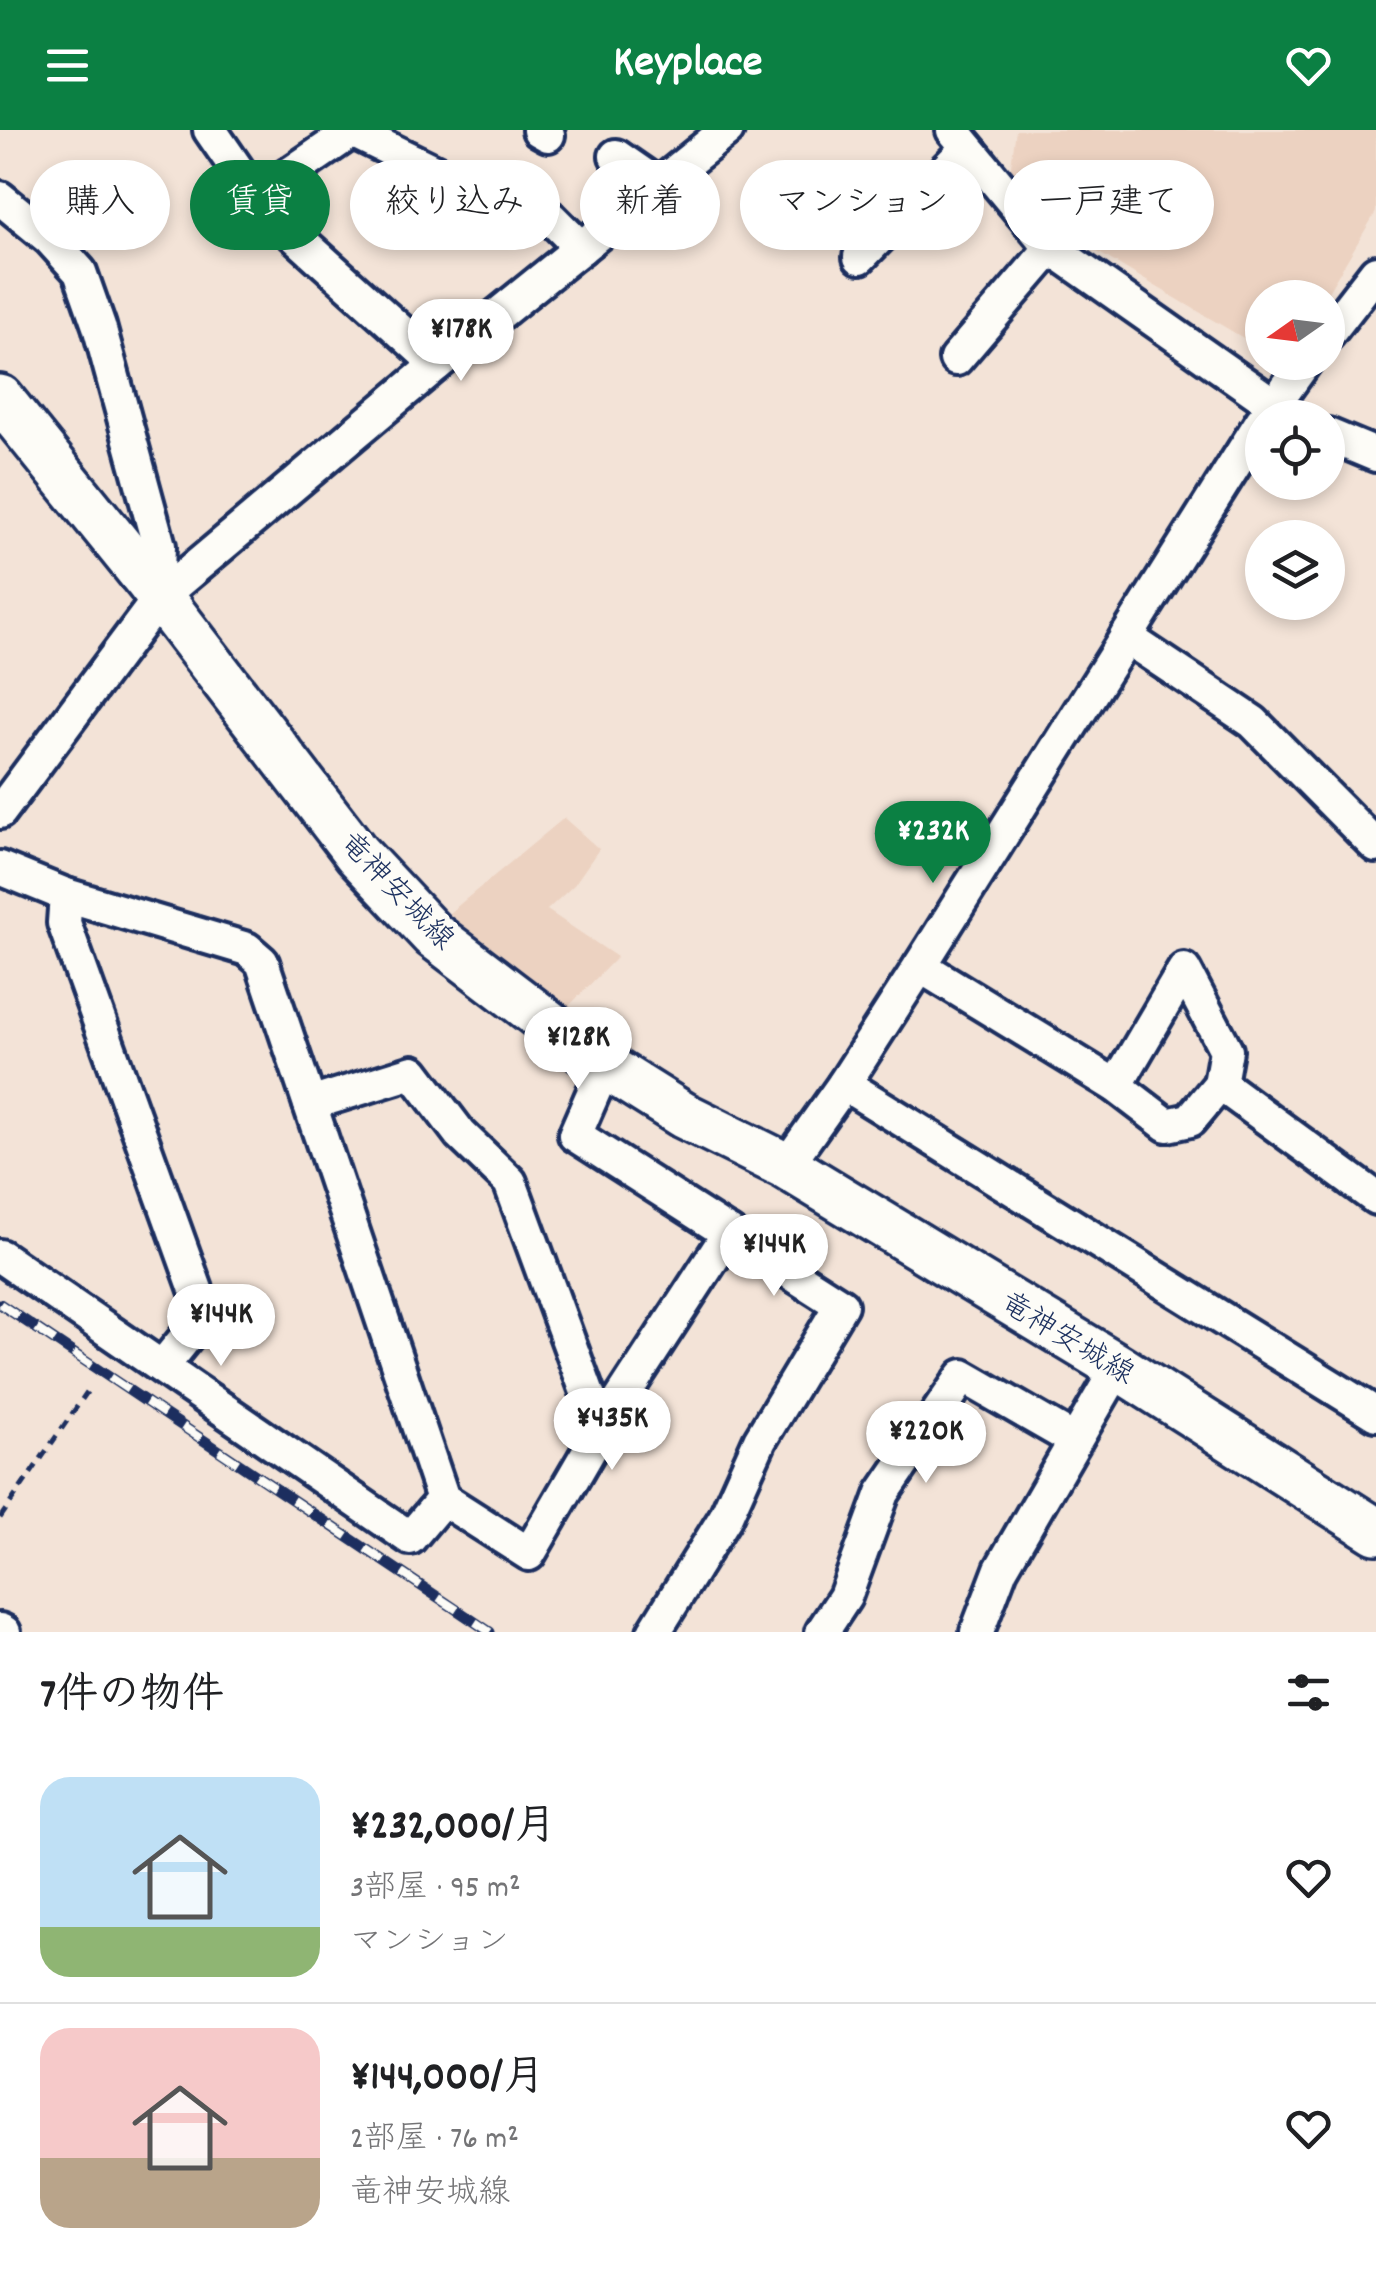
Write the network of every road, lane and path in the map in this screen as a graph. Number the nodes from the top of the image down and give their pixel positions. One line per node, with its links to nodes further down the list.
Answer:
1 (210, 130): 6 (street)
2 (353, 130): 7 (street); 12 (street)
3 (728, 130): 9 (street)
4 (960, 139): 10 (street); 17 (street)
5 (616, 156): 8 (street)
6 (231, 160)
7 (309, 160)
8 (622, 160)
9 (690, 160)
10 (1004, 192)
11 (0, 198): 27 (street)
12 (580, 247)
13 (580, 249): 21 (street)
14 (314, 250): 21 (street)
15 (1049, 250): 20 (street)
16 (1054, 250): 23 (street)
17 (860, 257)
18 (1376, 272): 19 (street)
19 (1345, 312)
20 (956, 359)
21 (437, 364): 27 (street)
22 (0, 398): 27 (street, 竜神安城線)
23 (1253, 400)
24 (1345, 442): 25 (street)
25 (1376, 455)
26 (1245, 457): 28 (street)
27 (156, 590): 29 (street); 34 (street, 竜神安城線)
28 (1126, 637): 30 (street); 33 (street)
29 (0, 812)
30 (1376, 846)
31 (0, 868): 32 (street)
32 (66, 895): 38 (street); 43 (street)
33 (920, 966): 35 (street); 37 (street)
34 (605, 1066): 39 (street, 竜神安城線); 41 (street)
35 (844, 1084): 39 (street); 46 (street)
36 (1220, 1084): 37 (street); 37 (street); 40 (street)
37 (1116, 1086)
38 (310, 1104): 47 (street); 49 (street)
39 (786, 1166): 44 (street, 竜神安城線)
40 (1376, 1198)
41 (729, 1233): 47 (street); 52 (street)
42 (0, 1256): 43 (street)
43 (162, 1367): 49 (street)
44 (1118, 1367): 48 (street); 51 (street, 竜神安城線)
45 (88, 1392): 50 (path)
46 (1376, 1414)
47 (601, 1430): 49 (street)
48 (1074, 1440): 53 (street); 54 (street)
49 (443, 1499)
50 (0, 1518)
51 (1376, 1531)
52 (654, 1632)
53 (822, 1632)
54 (977, 1632)

